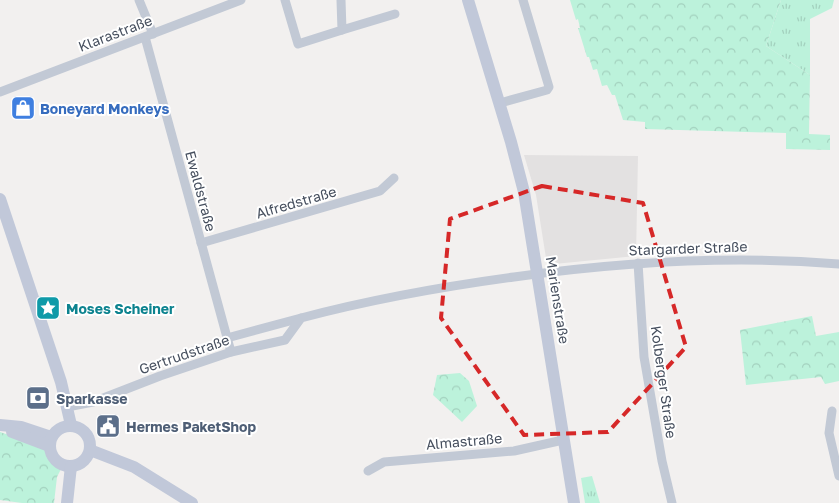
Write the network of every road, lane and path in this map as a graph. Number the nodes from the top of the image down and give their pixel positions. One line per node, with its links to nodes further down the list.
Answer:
1 (139, 0): 9 (street, Ewaldstraße)
2 (240, 0): 9 (street, Klarastraße)
3 (285, 0): 8 (street)
4 (341, 0): 8 (street)
5 (468, 0): 11 (street, Marienstraße)
6 (523, 0): 11 (street)
7 (395, 14): 8 (street)
8 (342, 30)
9 (149, 35): 10 (street, Klarastraße); 14 (street, Ewaldstraße)
10 (0, 92)
11 (500, 104): 17 (street, Marienstraße)
12 (394, 178): 14 (street, Alfredstraße)
13 (0, 199): 21 (street)
14 (201, 243): 19 (street, Ewaldstraße)
15 (638, 263): 16 (street, Stargarder Straße); 17 (street, Stargarder Straße); 34 (street, Kolberger Straße)
16 (839, 264)
17 (538, 274): 18 (street, Gertrudstraße); 25 (street, Marienstraße)
18 (301, 318): 19 (street, Gertrudstraße); 20 (street, Gertrudstraße)
19 (227, 338): 20 (street, Ewaldstraße)
20 (231, 352): 21 (street, Gertrudstraße)
21 (67, 407): 23 (street)
22 (832, 411): 30 (street)
23 (70, 425): 26 (street); 27 (street)
24 (0, 427): 26 (street)
25 (563, 440): 29 (street, Almastraße); 33 (street, Marienstraße)
26 (50, 442): 28 (street)
27 (90, 450): 28 (street); 32 (street)
28 (71, 466): 31 (street)
29 (368, 471)
30 (839, 476)
31 (67, 503)
32 (192, 503)
33 (574, 503)
34 (672, 503)

